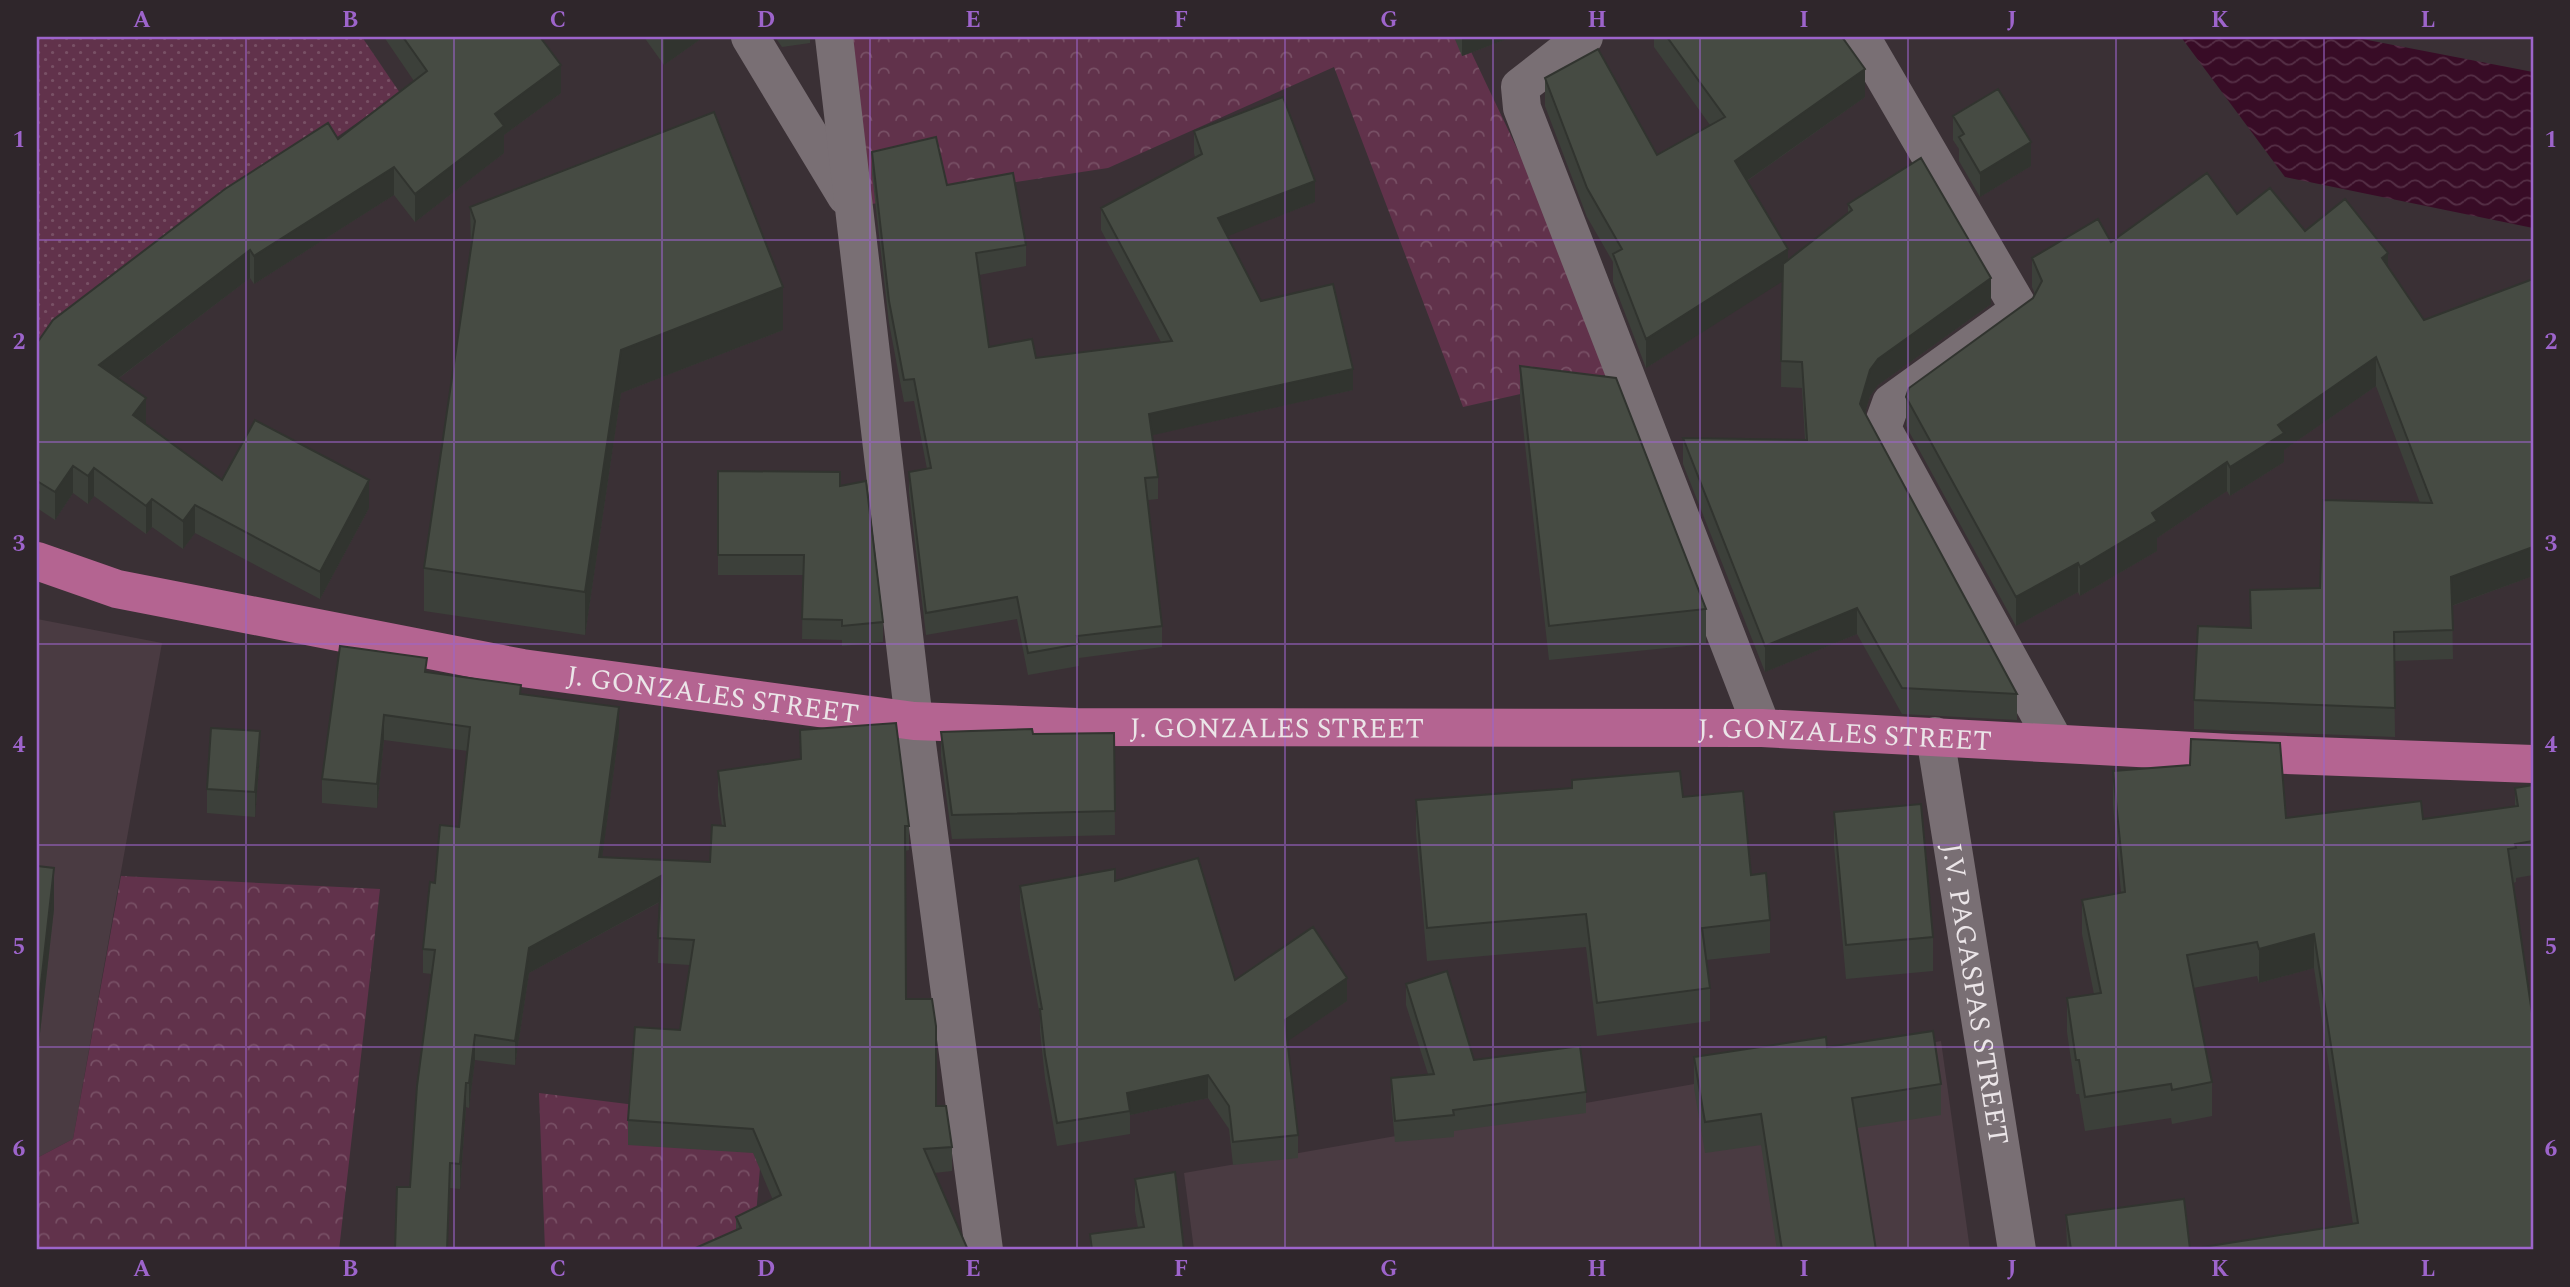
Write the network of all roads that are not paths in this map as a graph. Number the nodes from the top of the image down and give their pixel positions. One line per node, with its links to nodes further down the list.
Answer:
1 (750, 37): 5 (street)
2 (834, 37): 5 (street)
3 (1584, 37): 8 (street)
4 (1861, 37): 10 (street)
5 (852, 207): 7 (street)
6 (37, 561): 7 (main road, J. GONZALES STREET)
7 (914, 721): 8 (main road, J. GONZALES STREET); 12 (street)
8 (1762, 727): 9 (main road, J. GONZALES STREET)
9 (1935, 736): 10 (main road, J. GONZALES STREET); 13 (street, J.V. PAGASPAS STREET)
10 (2054, 741): 11 (main road, J. GONZALES STREET)
11 (2533, 764)
12 (984, 1250)
13 (2017, 1250)

